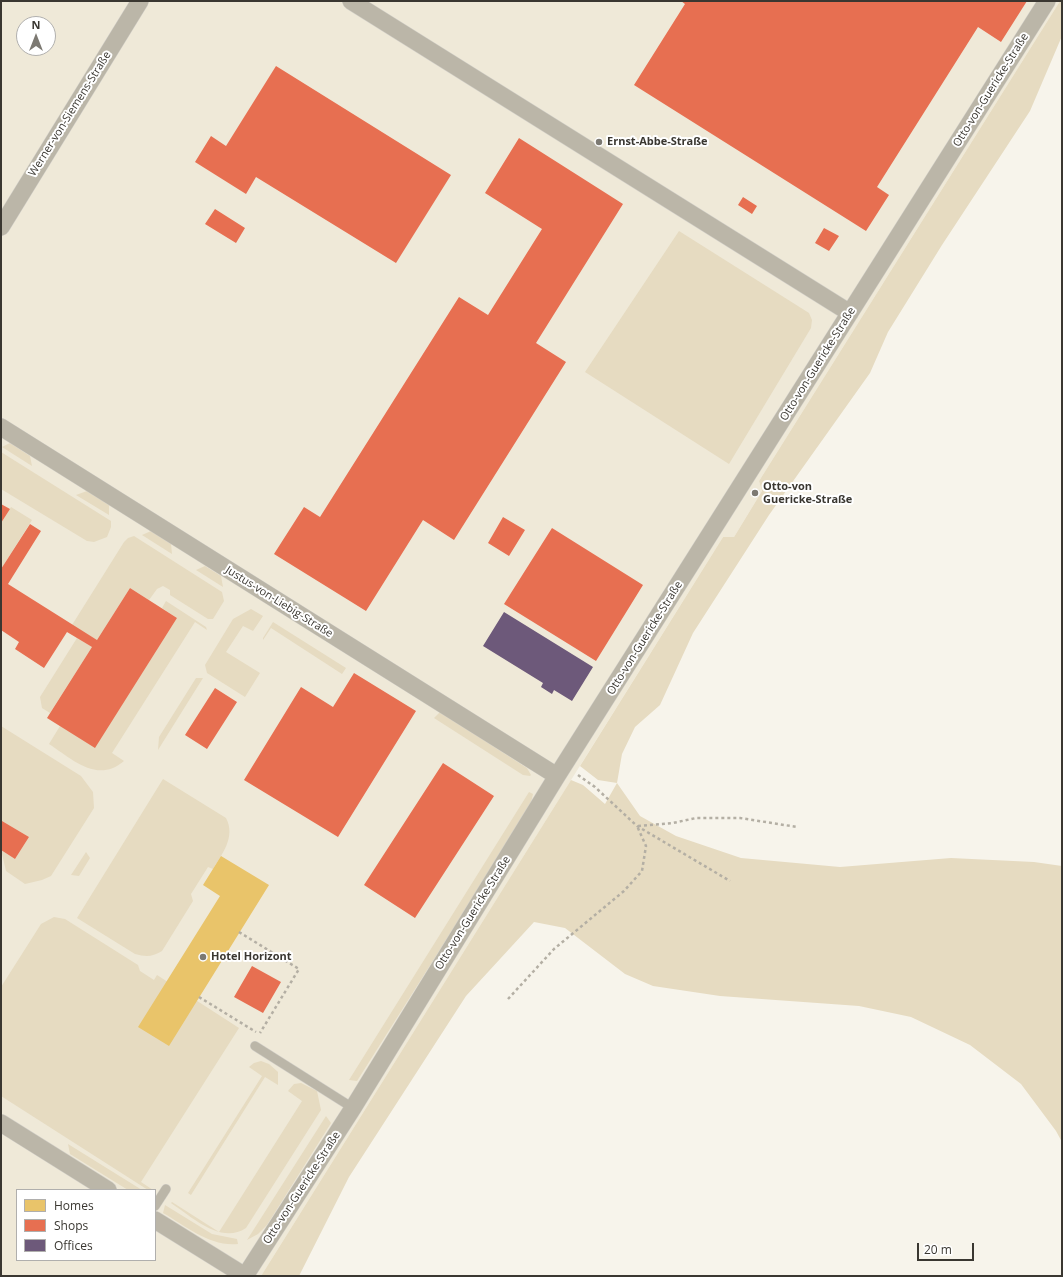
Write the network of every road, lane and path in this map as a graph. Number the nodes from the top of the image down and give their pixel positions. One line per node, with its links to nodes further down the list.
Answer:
1 (140, 1): 4 (street, Werner-von-Siemens-Straße)
2 (351, 1): 5 (street)
3 (1047, 1): 5 (street, Otto-von-Guericke-Straße)
4 (1, 227)
5 (850, 313): 7 (street, Otto-von-Guericke-Straße)
6 (1, 427): 7 (street, Justus-von-Liebig-Straße)
7 (561, 771): 8 (path); 15 (street, Otto-von-Guericke-Straße)
8 (637, 826): 9 (path); 10 (path); 13 (path)
9 (797, 827)
10 (730, 881)
11 (239, 932): 12 (path)
12 (199, 997)
13 (508, 999)
14 (255, 1046): 15 (lane)
15 (353, 1108): 21 (street, Otto-von-Guericke-Straße)
16 (1, 1123): 17 (street)
17 (106, 1189)
18 (166, 1189): 19 (lane)
19 (156, 1204)
20 (156, 1221): 21 (street)
21 (245, 1276)

